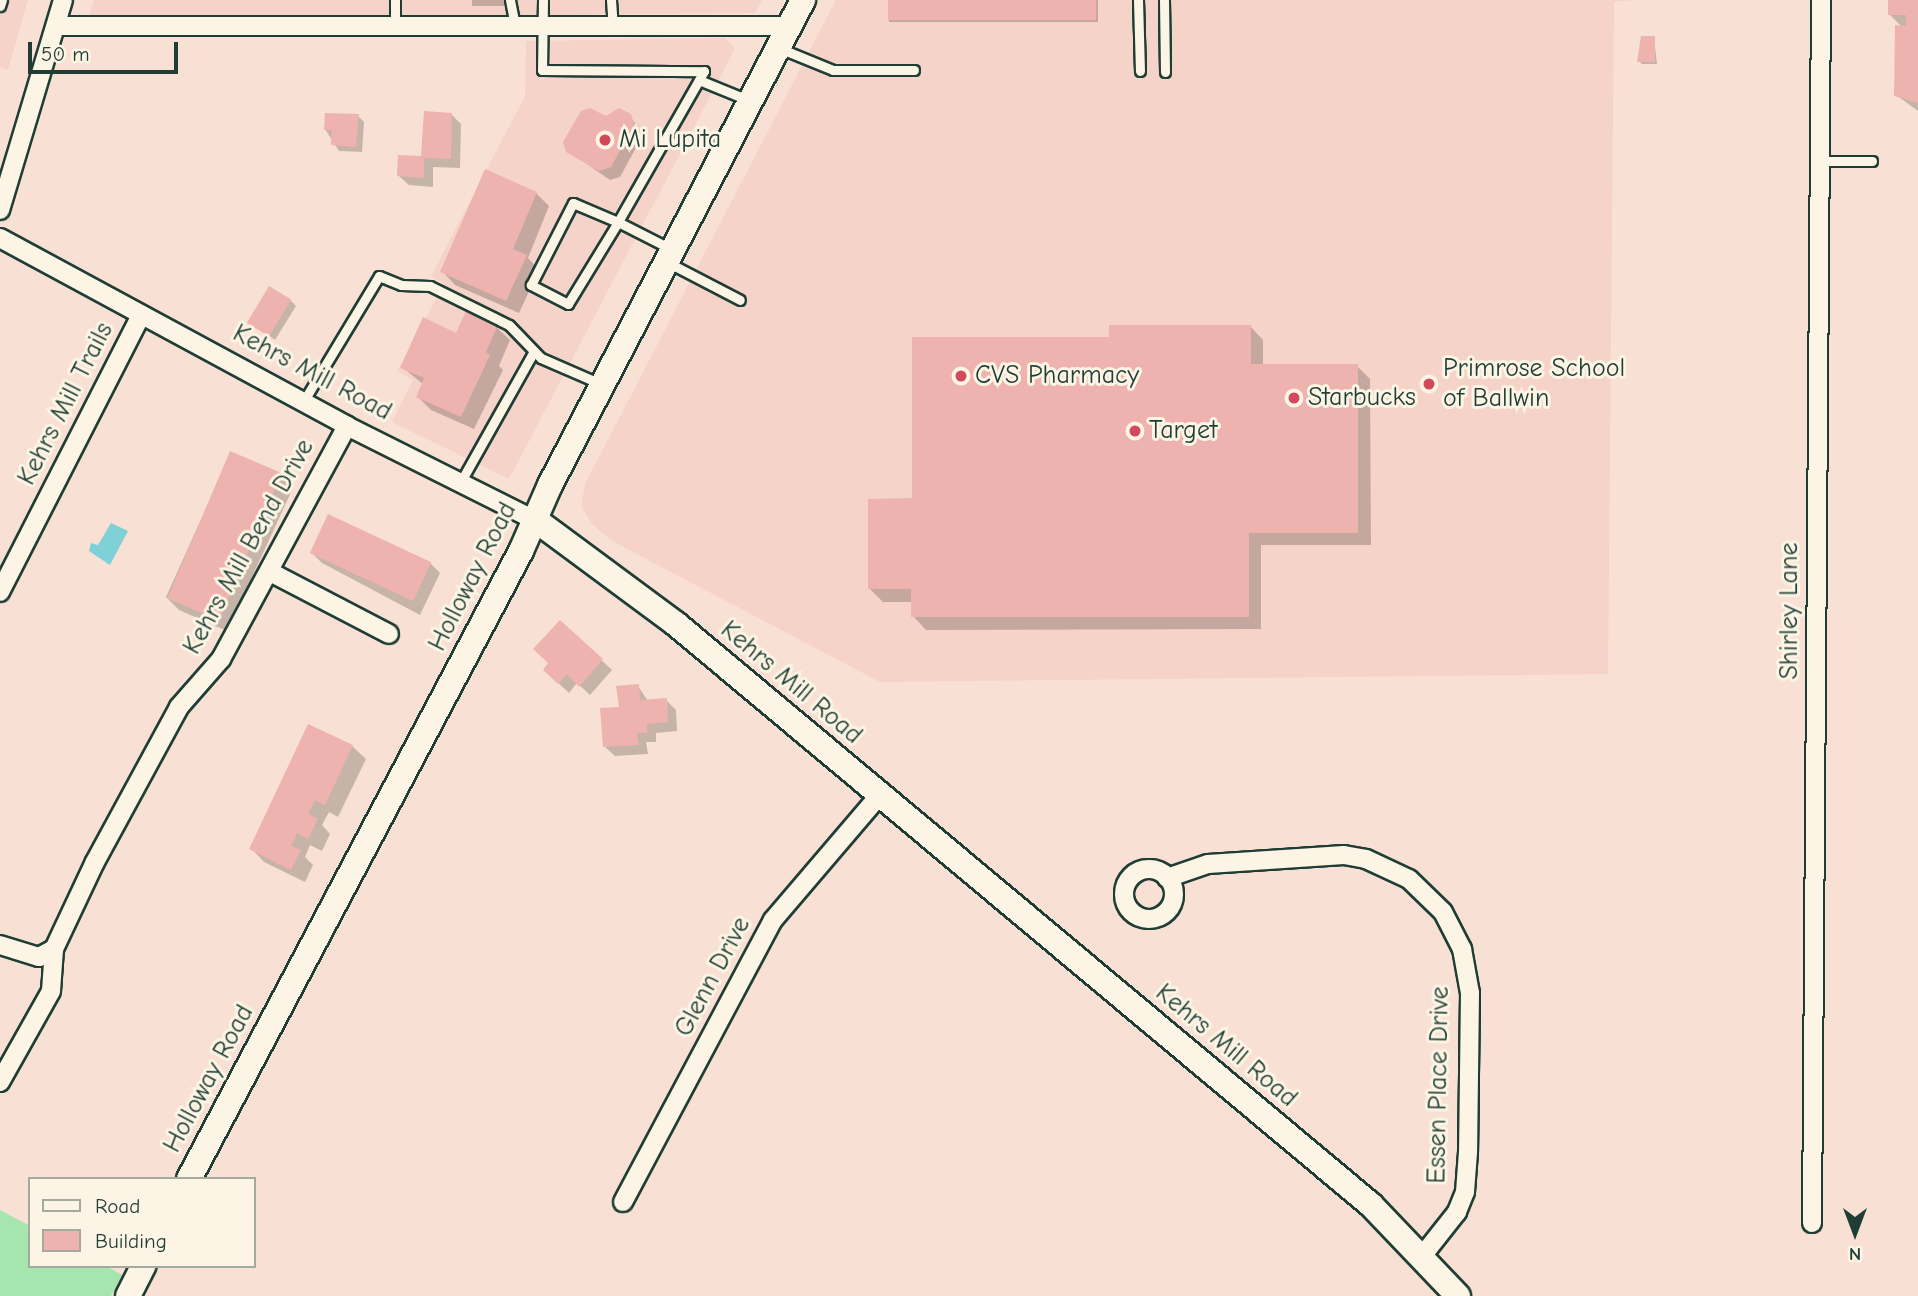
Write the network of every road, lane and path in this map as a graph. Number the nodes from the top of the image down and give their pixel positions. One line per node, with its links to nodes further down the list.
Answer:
1 (2, 0): 11 (lane)
2 (63, 0): 12 (street)
3 (395, 0): 17 (lane)
4 (510, 0): 13 (lane)
5 (543, 0): 14 (lane)
6 (611, 0): 15 (lane)
7 (803, 0): 16 (street, Holloway Road)
8 (1138, 0): 20 (lane)
9 (1164, 0): 21 (lane)
10 (1821, 0): 24 (street, Shirley Lane)
11 (0, 6)
12 (56, 26): 17 (street); 26 (street)
13 (515, 26): 14 (street); 17 (street)
14 (543, 26): 15 (street); 22 (lane)
15 (613, 26): 16 (street)
16 (789, 26): 18 (street, Holloway Road)
17 (395, 27)
18 (778, 48): 19 (lane); 23 (street, Holloway Road)
19 (914, 70)
20 (1140, 72)
21 (1165, 72)
22 (699, 80): 23 (lane); 27 (lane)
23 (750, 100): 29 (street, Holloway Road)
24 (1820, 161): 25 (lane); 48 (street, Shirley Lane)
25 (1872, 161)
26 (0, 210)
27 (618, 222): 27 (lane); 29 (lane)
28 (0, 238): 31 (street, Kehrs Mill Road)
29 (669, 255): 30 (lane); 33 (street, Holloway Road)
30 (740, 300)
31 (141, 315): 34 (street, Kehrs Mill Road); 39 (street, Kehrs Mill Trails)
32 (534, 351): 33 (lane); 34 (lane); 36 (lane)
33 (603, 384): 37 (street, Holloway Road)
34 (303, 402): 35 (street, Kehrs Mill Road)
35 (346, 426): 36 (street, Kehrs Mill Road); 38 (street, Kehrs Mill Bend Drive)
36 (460, 483): 37 (street, Kehrs Mill Road)
37 (537, 521): 41 (street, Kehrs Mill Road); 46 (street, Holloway Road)
38 (270, 572): 40 (street); 44 (street, Kehrs Mill Bend Drive)
39 (0, 592)
40 (389, 634)
41 (879, 796): 47 (street, Glenn Drive); 49 (street, Kehrs Mill Road)
42 (1167, 878): 49 (street, Essen Place Drive)
43 (0, 945): 44 (street)
44 (54, 950): 45 (street, Kehrs Mill Bend Drive)
45 (0, 1082)
46 (191, 1177)
47 (623, 1202)
48 (1812, 1223)
49 (1423, 1255): 52 (street, Kehrs Mill Road)
50 (142, 1268): 51 (street)
51 (128, 1296)
52 (1458, 1296)

